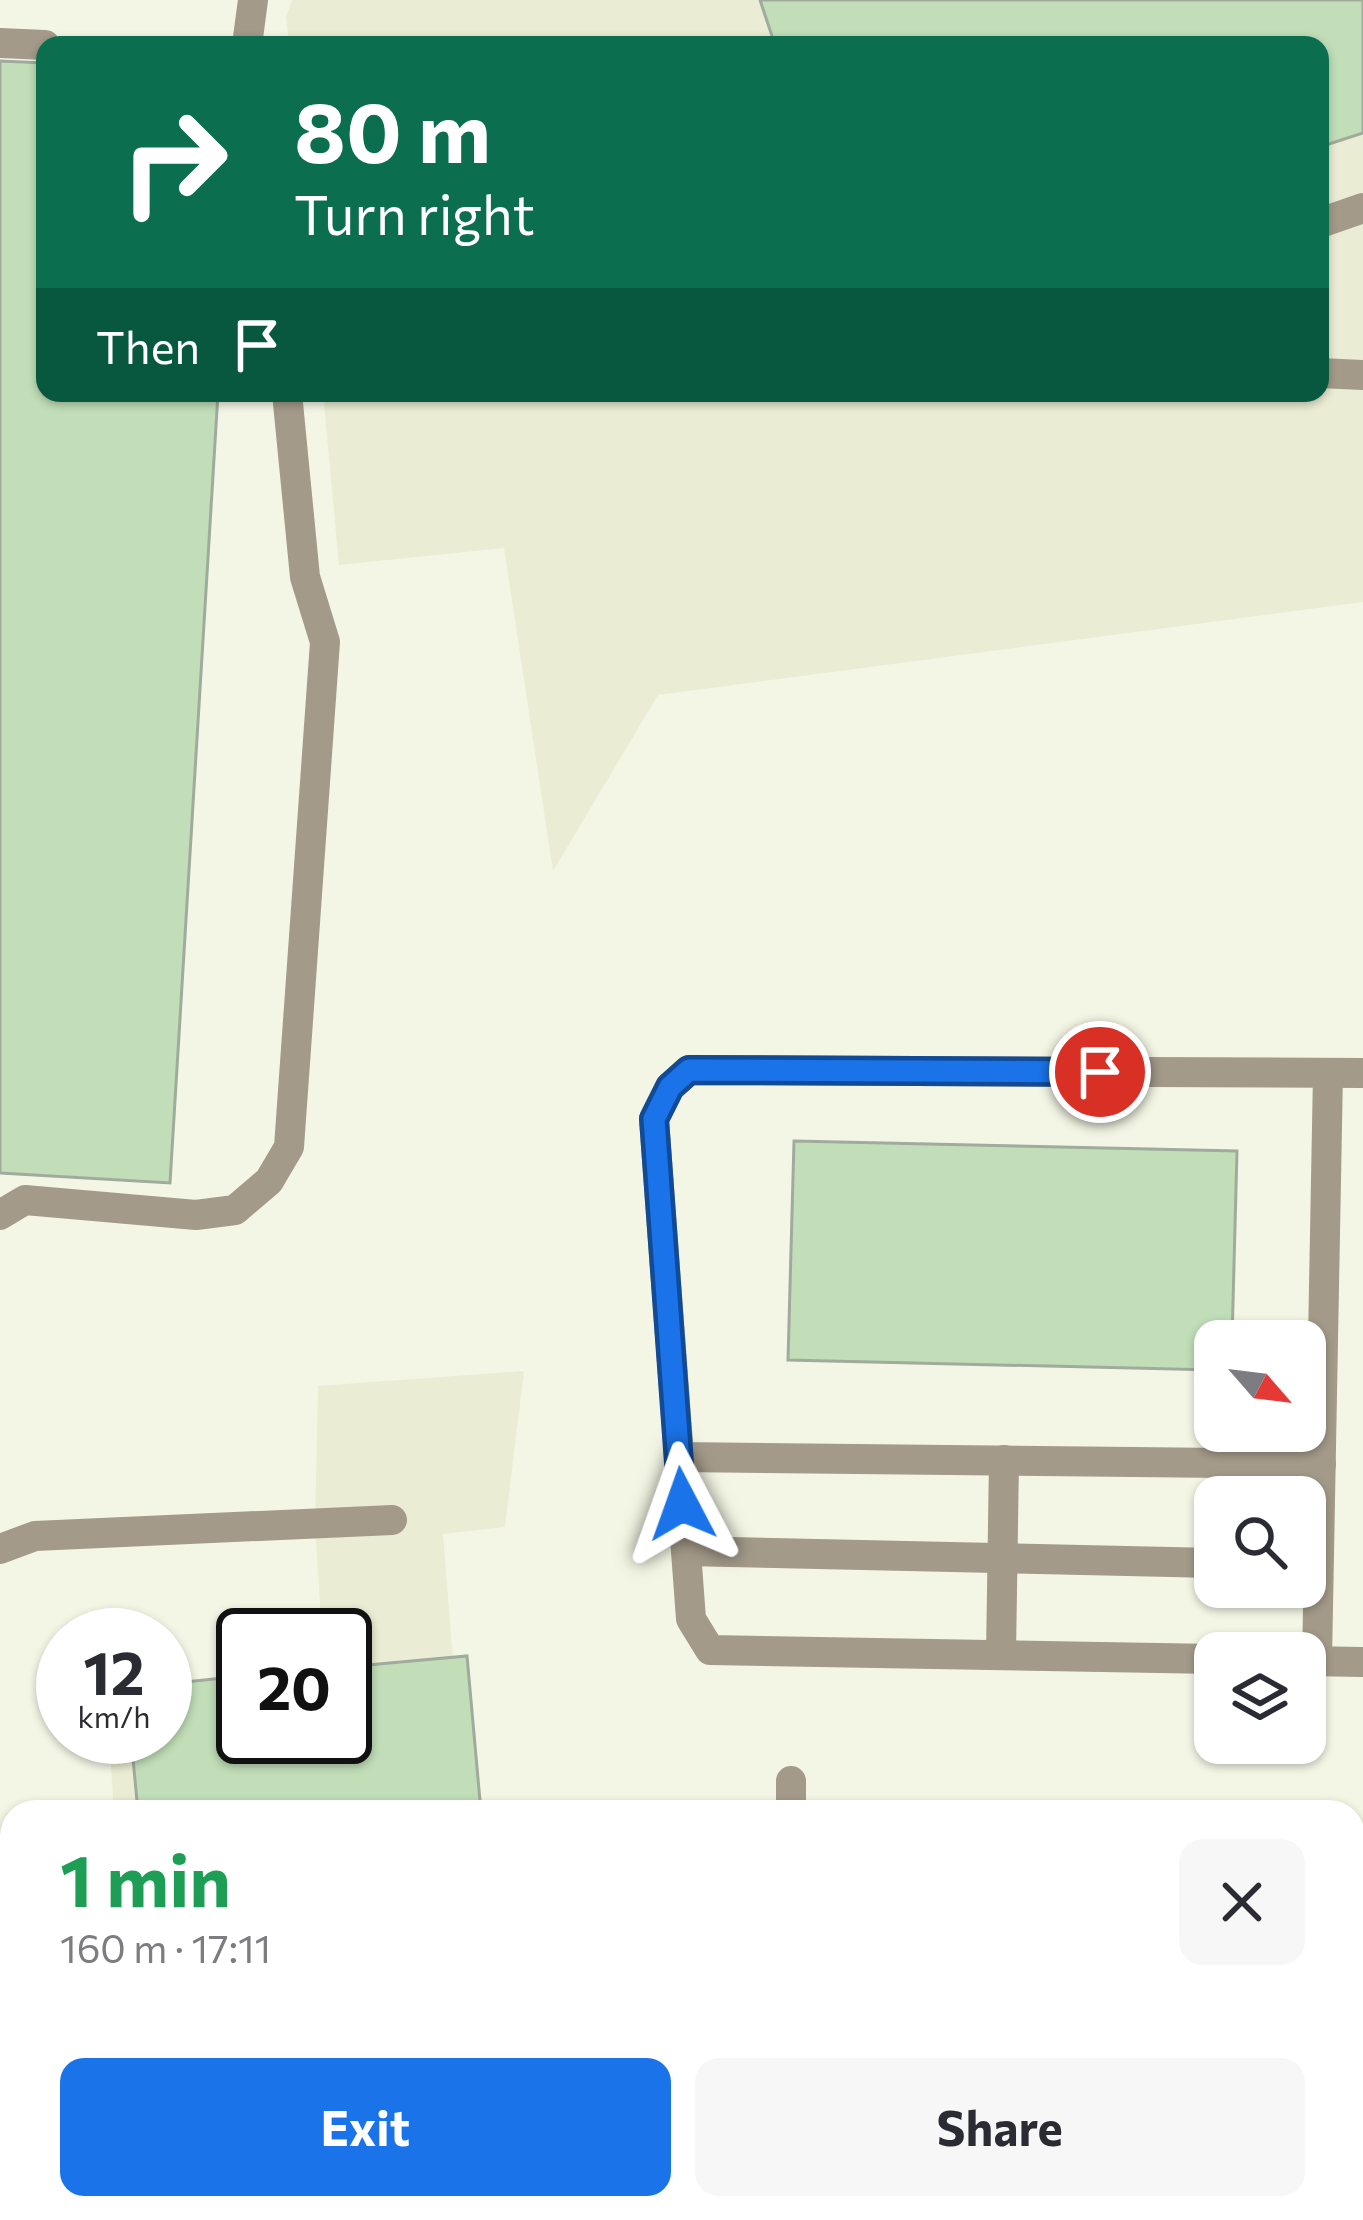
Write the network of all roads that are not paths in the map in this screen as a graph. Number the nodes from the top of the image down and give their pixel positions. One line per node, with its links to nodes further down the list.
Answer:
1 (253, 0): 2 (street)
2 (248, 36)
3 (0, 44): 4 (street)
4 (36, 45)
5 (1363, 208): 6 (street)
6 (1329, 220)
7 (1329, 373): 8 (street)
8 (1363, 375)
9 (288, 402): 12 (street)
10 (1328, 1072): 11 (street); 13 (street); 15 (street)
11 (1363, 1073)
12 (0, 1215)
13 (679, 1457): 14 (street); 19 (street)
14 (1004, 1460): 15 (street); 20 (street)
15 (1321, 1463): 16 (street)
16 (1320, 1476)
17 (392, 1520): 18 (street)
18 (0, 1549)
19 (686, 1551): 20 (street); 22 (street)
20 (1002, 1558): 21 (street); 22 (street)
21 (1194, 1563)
22 (1001, 1655): 23 (street)
23 (1194, 1659)
24 (1326, 1661): 25 (street)
25 (1363, 1662)

